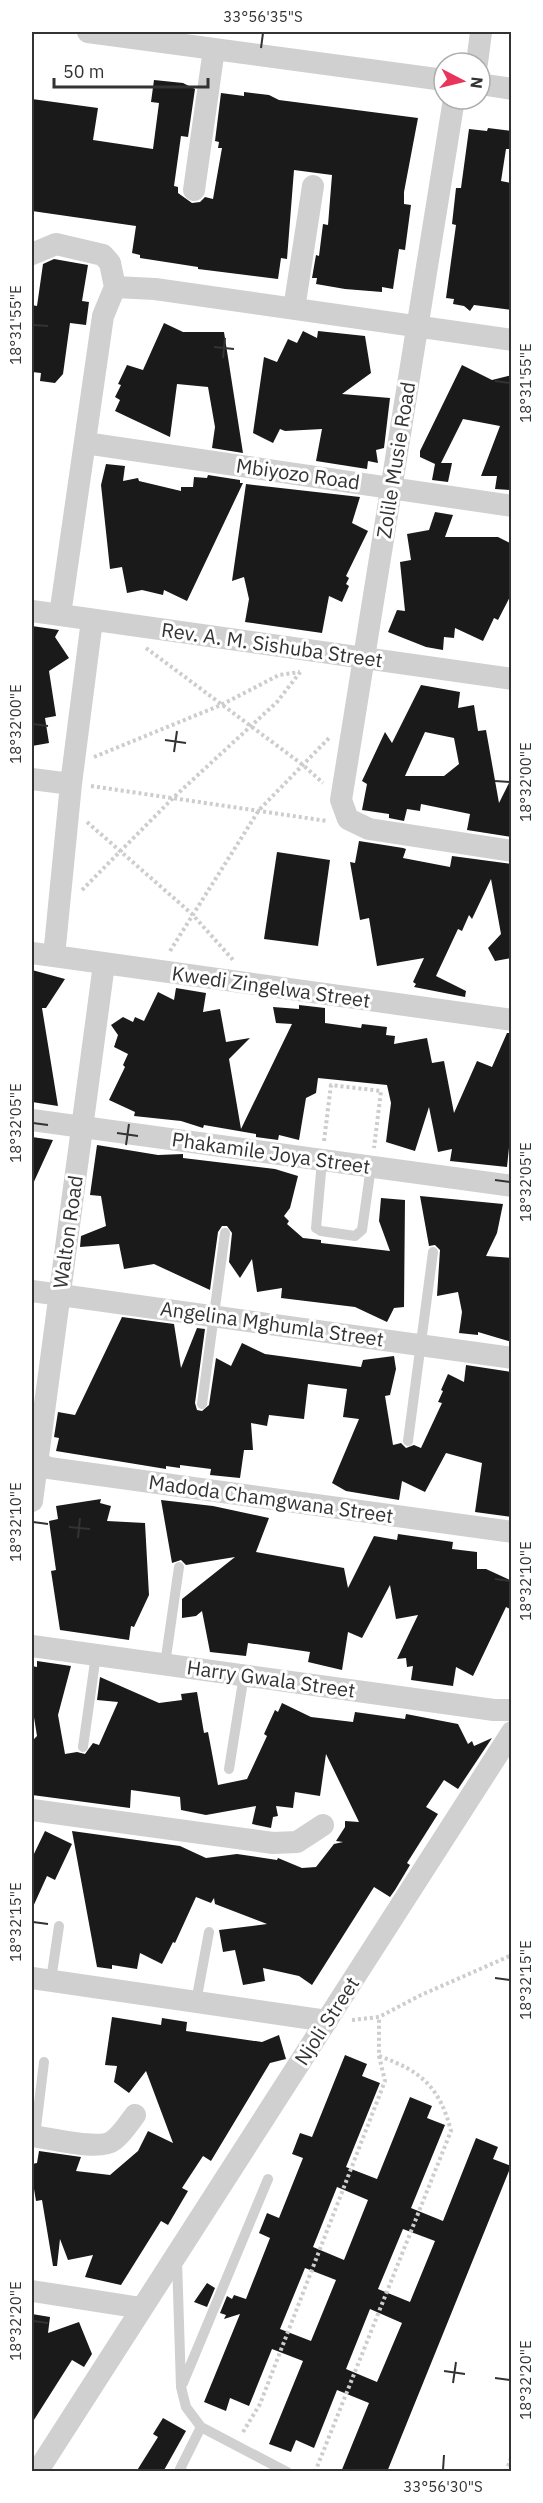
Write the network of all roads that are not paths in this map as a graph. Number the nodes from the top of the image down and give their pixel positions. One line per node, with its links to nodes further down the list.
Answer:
1 (88, 32): 3 (street)
2 (481, 32): 4 (street)
3 (214, 48): 5 (street); 10 (street)
4 (479, 51)
5 (432, 78)
6 (492, 86): 7 (street)
7 (512, 89)
8 (451, 111): 14 (street, Zolile Musie Road)
9 (313, 186): 13 (street)
10 (194, 190)
11 (32, 254): 12 (street)
12 (115, 287): 13 (street); 16 (street)
13 (294, 309): 14 (street)
14 (417, 326): 15 (street); 17 (street, Zolile Musie Road)
15 (512, 340)
16 (85, 443): 17 (street, Mbiyozo Road); 20 (street)
17 (391, 488): 18 (street, Mbiyozo Road); 22 (street, Zolile Musie Road)
18 (512, 506)
19 (32, 611): 20 (street, Rev. A. M. Sishuba Street)
20 (60, 615): 21 (street, Rev. A. M. Sishuba Street)
21 (92, 620): 22 (street, Rev. A. M. Sishuba Street); 25 (street)
22 (365, 658): 23 (street, Rev. A. M. Sishuba Street); 26 (street, Zolile Musie Road)
23 (512, 679)
24 (32, 778): 25 (street)
25 (71, 784): 28 (street)
26 (512, 851)
27 (32, 953): 28 (street, Kwedi Zingelwa Street)
28 (54, 956): 29 (street, Kwedi Zingelwa Street)
29 (105, 964): 30 (street, Kwedi Zingelwa Street); 32 (street, Walton Road)
30 (512, 1020)
31 (32, 1119): 32 (street, Phakamile Joya Street)
32 (82, 1126): 33 (street, Phakamile Joya Street); 39 (street, Walton Road)
33 (323, 1153): 34 (street, Phakamile Joya Street); 34 (lane)
34 (372, 1160): 35 (street, Phakamile Joya Street)
35 (512, 1186)
36 (225, 1233): 40 (lane)
37 (433, 1252): 41 (lane)
38 (32, 1291): 39 (street, Angelina Mghumla Street)
39 (60, 1295): 40 (street, Angelina Mghumla Street); 45 (street, Walton Road)
40 (214, 1317): 41 (street, Angelina Mghumla Street); 43 (lane)
41 (420, 1345): 42 (street, Angelina Mghumla Street); 44 (lane)
42 (512, 1358)
43 (201, 1404)
44 (408, 1441)
45 (34, 1462): 46 (street, Walton Road); 47 (street, Madoda Chamgwana Street)
46 (32, 1501)
47 (512, 1532)
48 (179, 1567): 51 (lane)
49 (32, 1646): 50 (street, Harry Gwala Street)
50 (96, 1655): 51 (street, Harry Gwala Street); 55 (lane)
51 (165, 1664): 52 (street, Harry Gwala Street)
52 (244, 1675): 53 (street, Harry Gwala Street); 56 (lane)
53 (512, 1710)
54 (512, 1732): 63 (street, Njoli Street)
55 (83, 1747)
56 (229, 1769)
57 (32, 1810): 58 (street)
58 (323, 1825)
59 (59, 1926): 61 (lane)
60 (209, 1932): 62 (lane)
61 (41, 1979): 62 (street)
62 (196, 2002): 63 (street)
63 (329, 2017): 68 (street, Njoli Street)
64 (45, 2062): 66 (lane)
65 (135, 2115): 66 (street)
66 (33, 2136)
67 (268, 2179): 71 (lane)
68 (177, 2257): 70 (street, Njoli Street); 71 (lane)
69 (32, 2291): 70 (street)
70 (141, 2308): 73 (street, Njoli Street)
71 (181, 2387): 72 (lane)
72 (201, 2427): 74 (lane); 75 (lane)
73 (37, 2472)
74 (183, 2472)
75 (286, 2472)

